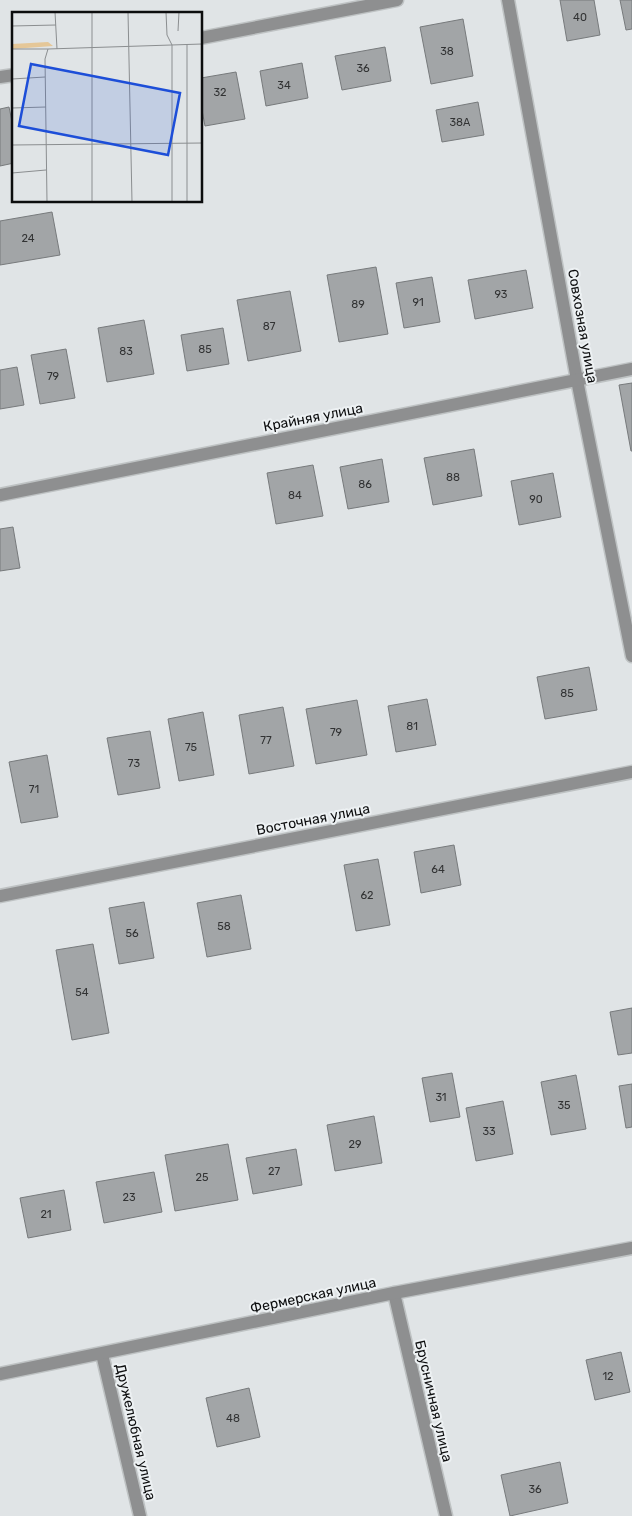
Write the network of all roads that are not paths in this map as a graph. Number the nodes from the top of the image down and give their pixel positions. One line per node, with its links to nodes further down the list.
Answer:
1 (397, 0): 3 (street)
2 (508, 0): 5 (street, Совхозная улица)
3 (202, 38)
4 (632, 368): 5 (street, Крайняя улица)
5 (577, 380): 6 (street, Крайняя улица); 7 (street, Совхозная улица)
6 (0, 495)
7 (632, 656)
8 (632, 772): 9 (street, Восточная улица)
9 (0, 896)
10 (632, 1248): 11 (street, Фермерская улица)
11 (394, 1294): 12 (street, Фермерская улица); 15 (street, Брусничная улица)
12 (102, 1354): 13 (street, Фермерская улица); 14 (street, Дружелюбная улица)
13 (0, 1374)
14 (140, 1516)
15 (446, 1516)

